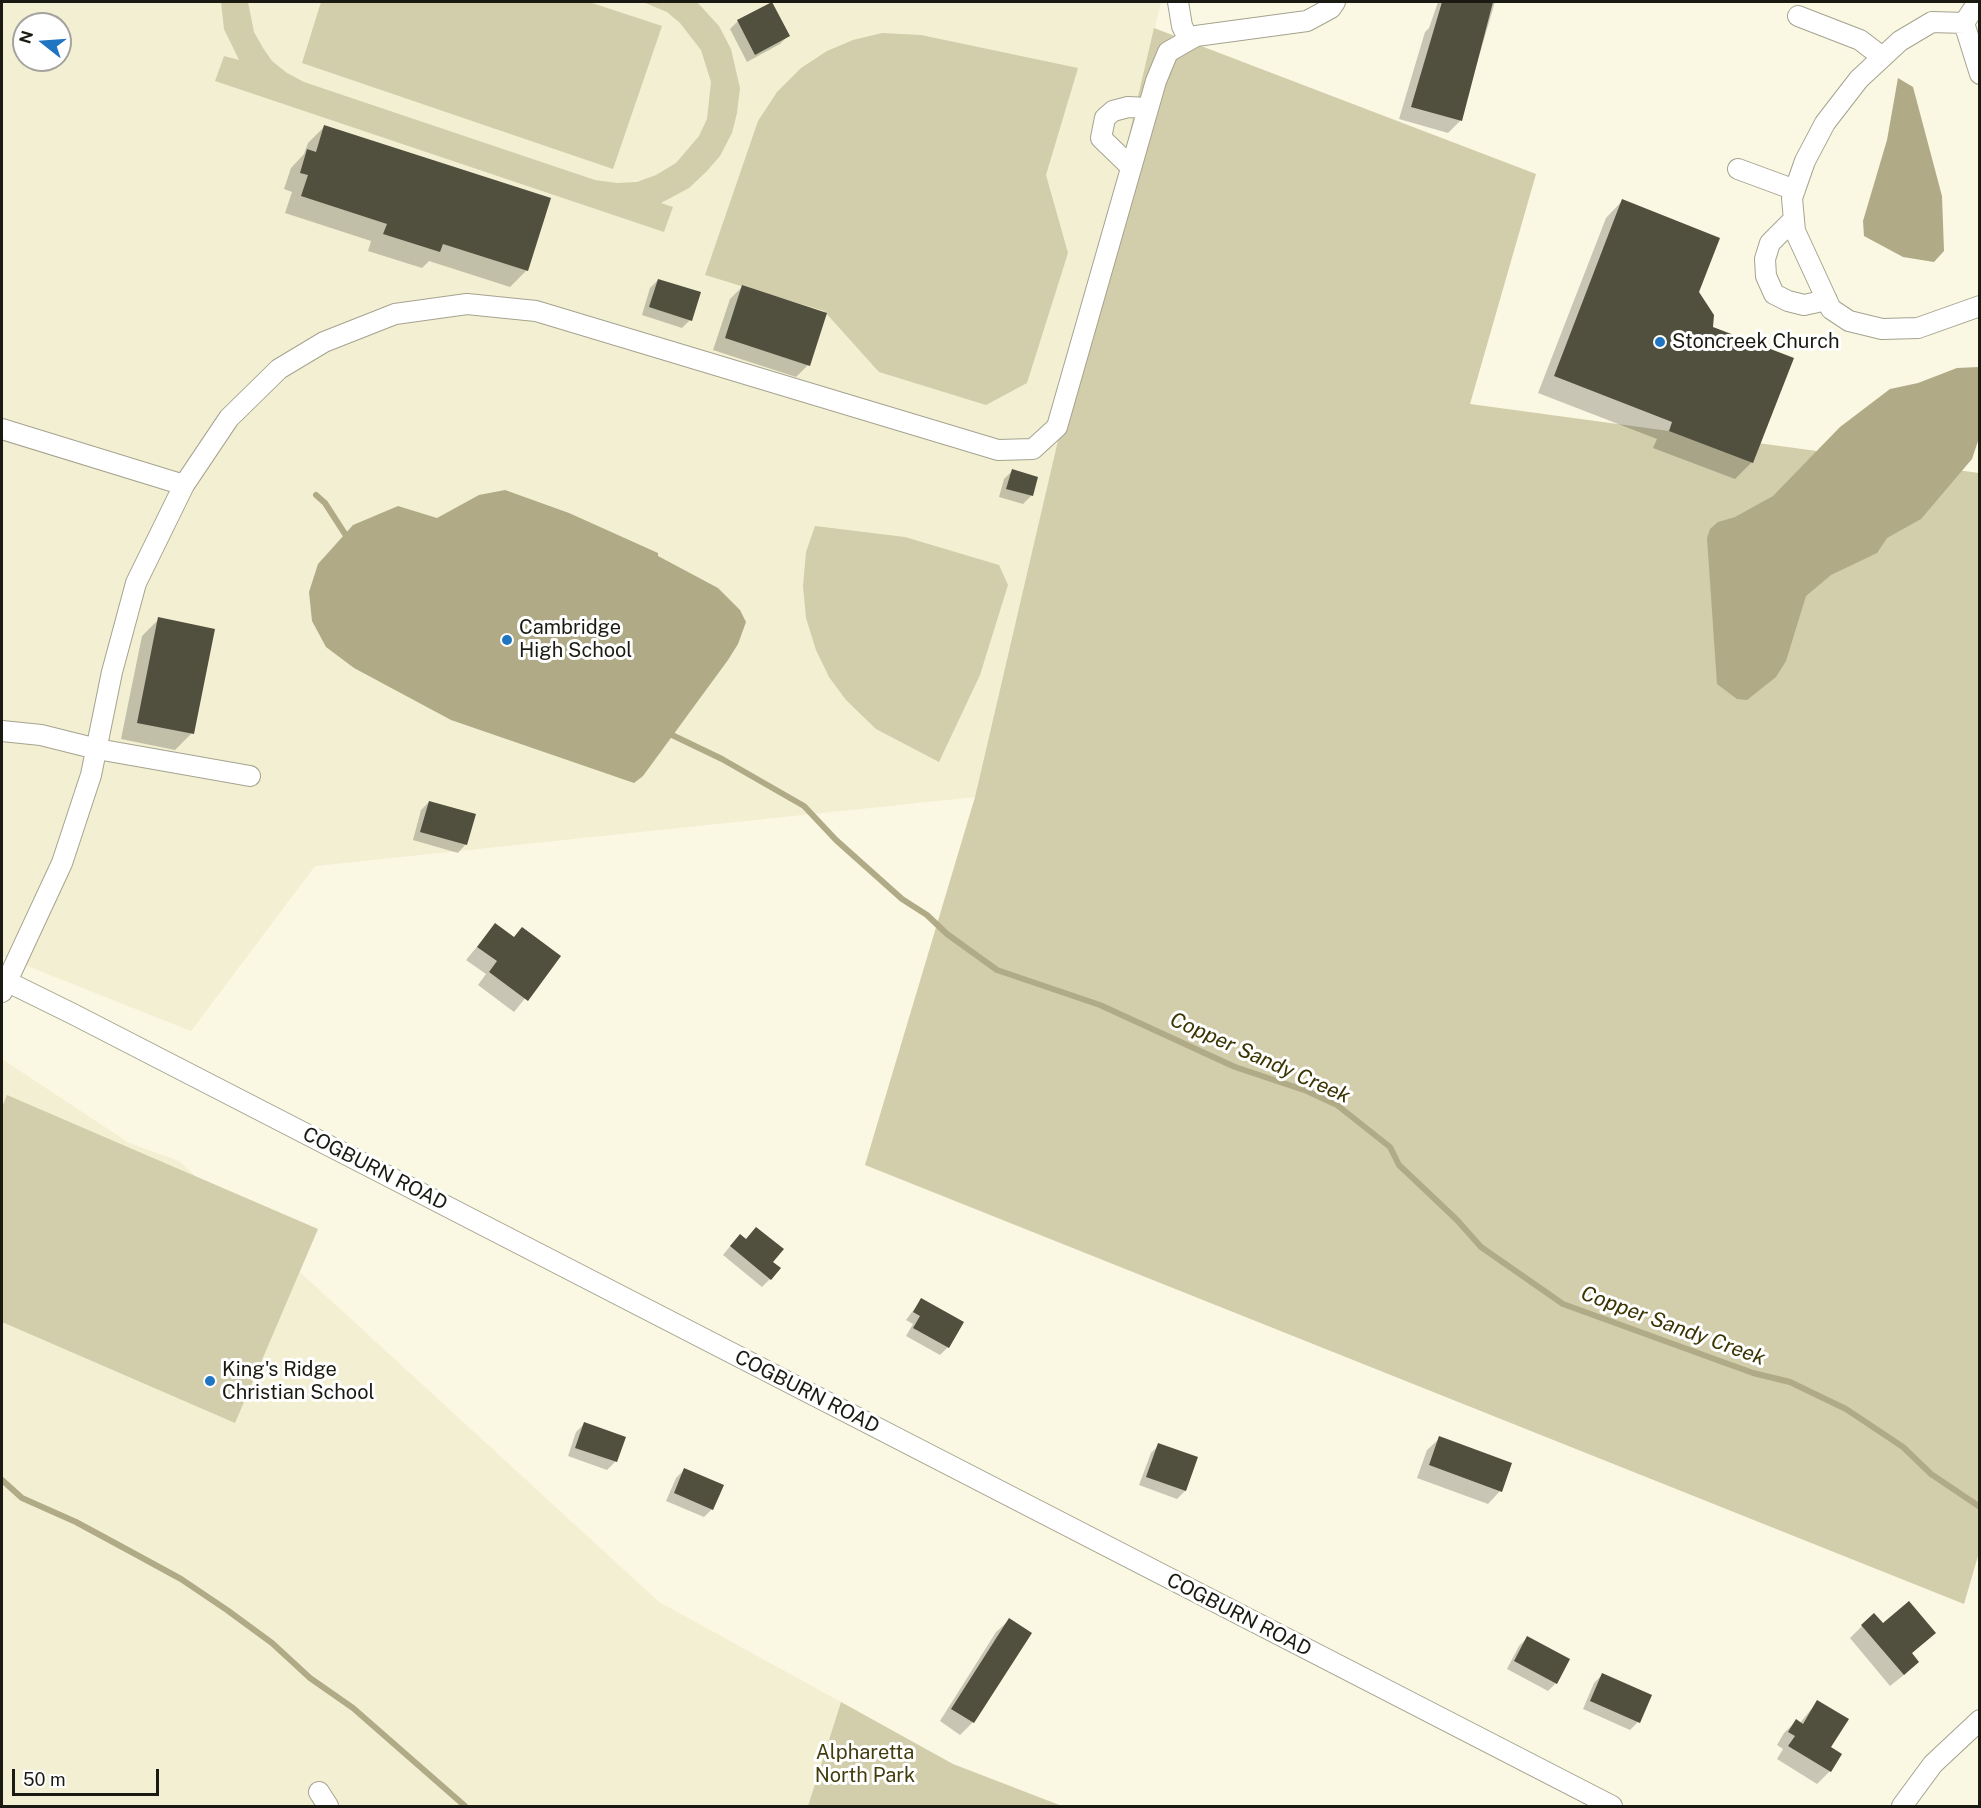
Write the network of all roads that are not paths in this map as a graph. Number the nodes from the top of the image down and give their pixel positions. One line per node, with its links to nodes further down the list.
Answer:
1 (1178, 2): 6 (street)
2 (1335, 2): 6 (street)
3 (1978, 2): 5 (street)
4 (1798, 16): 7 (street)
5 (1964, 23): 7 (street); 8 (street)
6 (1189, 40): 9 (street)
7 (1881, 56): 12 (street)
8 (1980, 74)
9 (1148, 108): 10 (street); 10 (street)
10 (1131, 167): 17 (street)
11 (1738, 169): 12 (street)
12 (1795, 190): 13 (street)
13 (1794, 219): 14 (street); 14 (street)
14 (1827, 300): 15 (street)
15 (1980, 306)
16 (2, 429): 17 (street)
17 (184, 485): 19 (street)
18 (2, 731): 19 (street)
19 (97, 749): 20 (street); 21 (street)
20 (250, 776)
21 (4, 984): 23 (street, COGBURN ROAD)
22 (1980, 1720): 24 (street)
23 (1611, 1806)
24 (1902, 1806)

